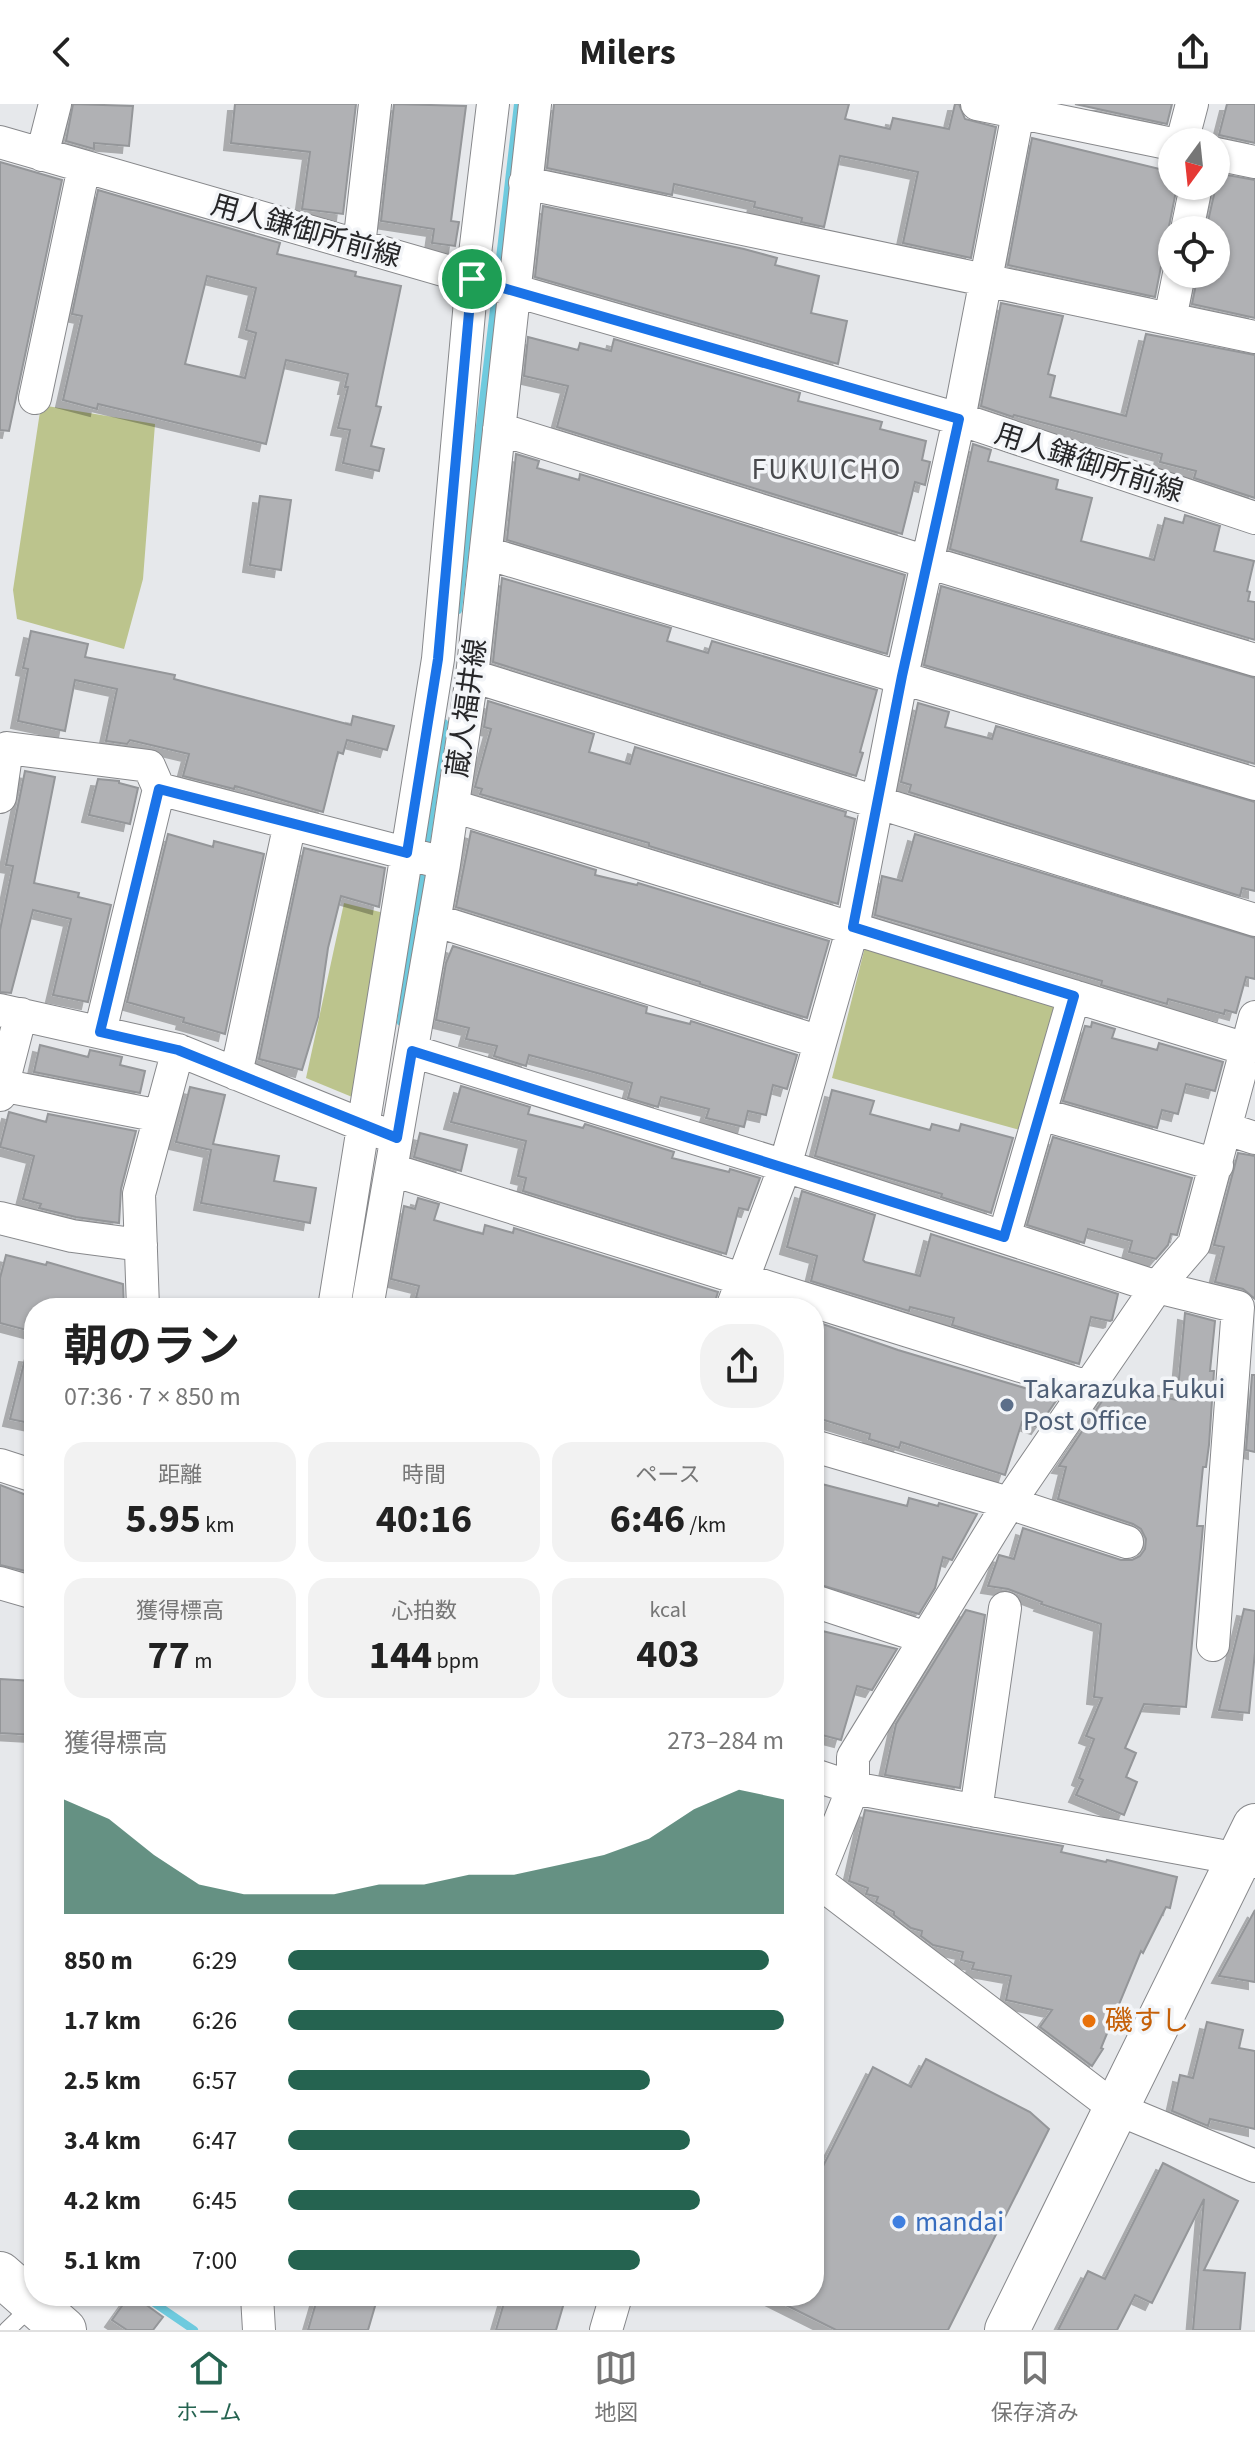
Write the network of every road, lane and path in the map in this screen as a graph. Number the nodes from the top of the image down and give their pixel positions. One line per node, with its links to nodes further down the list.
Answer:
1 (55, 104): 11 (street)
2 (375, 104): 16 (street)
3 (493, 104): 17 (street)
4 (535, 104): 15 (street, 蔵人福井線)
5 (977, 104): 7 (street)
6 (1192, 104): 8 (street)
7 (1036, 112): 9 (street); 18 (street)
8 (1186, 128)
9 (1158, 141)
10 (0, 142): 11 (street, 用人鎌御所前線)
11 (42, 155): 14 (street, 用人鎌御所前線)
12 (1230, 157): 13 (street)
13 (1255, 162)
14 (84, 167): 16 (street, 用人鎌御所前線); 23 (street)
15 (525, 183): 18 (street); 20 (street, 蔵人福井線)
16 (359, 246): 17 (street, 用人鎌御所前線)
17 (472, 279): 20 (street, 用人鎌御所前線); 38 (street)
18 (986, 281): 21 (street); 24 (street)
19 (1176, 288): 21 (street)
20 (513, 291): 24 (street, 用人鎌御所前線); 25 (street, 蔵人福井線)
21 (1170, 319): 22 (street)
22 (1255, 337)
23 (35, 398)
24 (959, 419): 26 (street, 用人鎌御所前線); 28 (street)
25 (499, 429): 27 (street, 蔵人福井線); 28 (street)
26 (1255, 518)
27 (486, 553): 30 (street, 蔵人福井線); 31 (street)
28 (927, 562): 29 (street); 31 (street)
29 (1255, 660)
30 (472, 676): 35 (street); 36 (street, 蔵人福井線)
31 (902, 676): 32 (street); 35 (street)
32 (1255, 784)
33 (159, 789): 34 (street); 37 (street); 45 (street)
34 (0, 797)
35 (878, 802): 40 (street); 41 (street)
36 (453, 806): 38 (street, 蔵人福井線); 41 (street)
37 (290, 823): 38 (street); 50 (street)
38 (426, 859): 39 (street, 蔵人福井線); 54 (street)
39 (434, 920): 46 (street); 49 (street, 蔵人福井線)
40 (1255, 920)
41 (853, 927): 42 (street); 46 (street)
42 (1074, 996): 47 (street); 52 (street)
43 (11, 1012): 45 (street); 51 (street)
44 (1255, 1017): 47 (street)
45 (100, 1032): 48 (street)
46 (820, 1042): 58 (street)
47 (1246, 1049): 55 (street)
48 (178, 1050): 50 (street); 53 (street)
49 (412, 1051): 56 (street, 蔵人福井線); 58 (street)
50 (236, 1074): 54 (street)
51 (1, 1088): 53 (street)
52 (1040, 1114): 57 (street); 61 (street)
53 (160, 1116): 62 (street)
54 (364, 1126): 56 (street); 66 (street)
55 (1241, 1133): 57 (street)
56 (397, 1138): 59 (street, 蔵人福井線)
57 (1217, 1165): 63 (street)
58 (785, 1166): 61 (street); 64 (street)
59 (392, 1170): 64 (street); 67 (street, 蔵人福井線)
60 (0, 1218): 62 (street)
61 (1004, 1237): 63 (street)
62 (141, 1245): 65 (street)
63 (1157, 1287): 69 (street); 80 (street)
64 (737, 1294)
65 (143, 1298)
66 (336, 1298)
67 (369, 1298)
68 (824, 1317): 69 (street)
69 (1088, 1387): 73 (street)
70 (824, 1449): 73 (street)
71 (0, 1465): 72 (street)
72 (24, 1473)
73 (1009, 1503): 74 (street); 79 (street)
74 (1127, 1542)
75 (0, 1583): 76 (street)
76 (24, 1590)
77 (824, 1604): 79 (street)
78 (1005, 1608): 83 (street)
79 (926, 1638): 82 (street)
80 (1213, 1645)
81 (824, 1778): 82 (street)
82 (853, 1788): 83 (street); 85 (street)
83 (976, 1811): 84 (street)
84 (1250, 1849): 87 (main road)
85 (824, 1857)
86 (824, 1886): 87 (street)
87 (1115, 2108): 88 (street); 95 (main road)
88 (1255, 2166)
89 (0, 2274): 92 (main road)
90 (258, 2306): 93 (street)
91 (613, 2306): 94 (street)
92 (35, 2321)
93 (259, 2330)
94 (606, 2330)
95 (1007, 2330)

